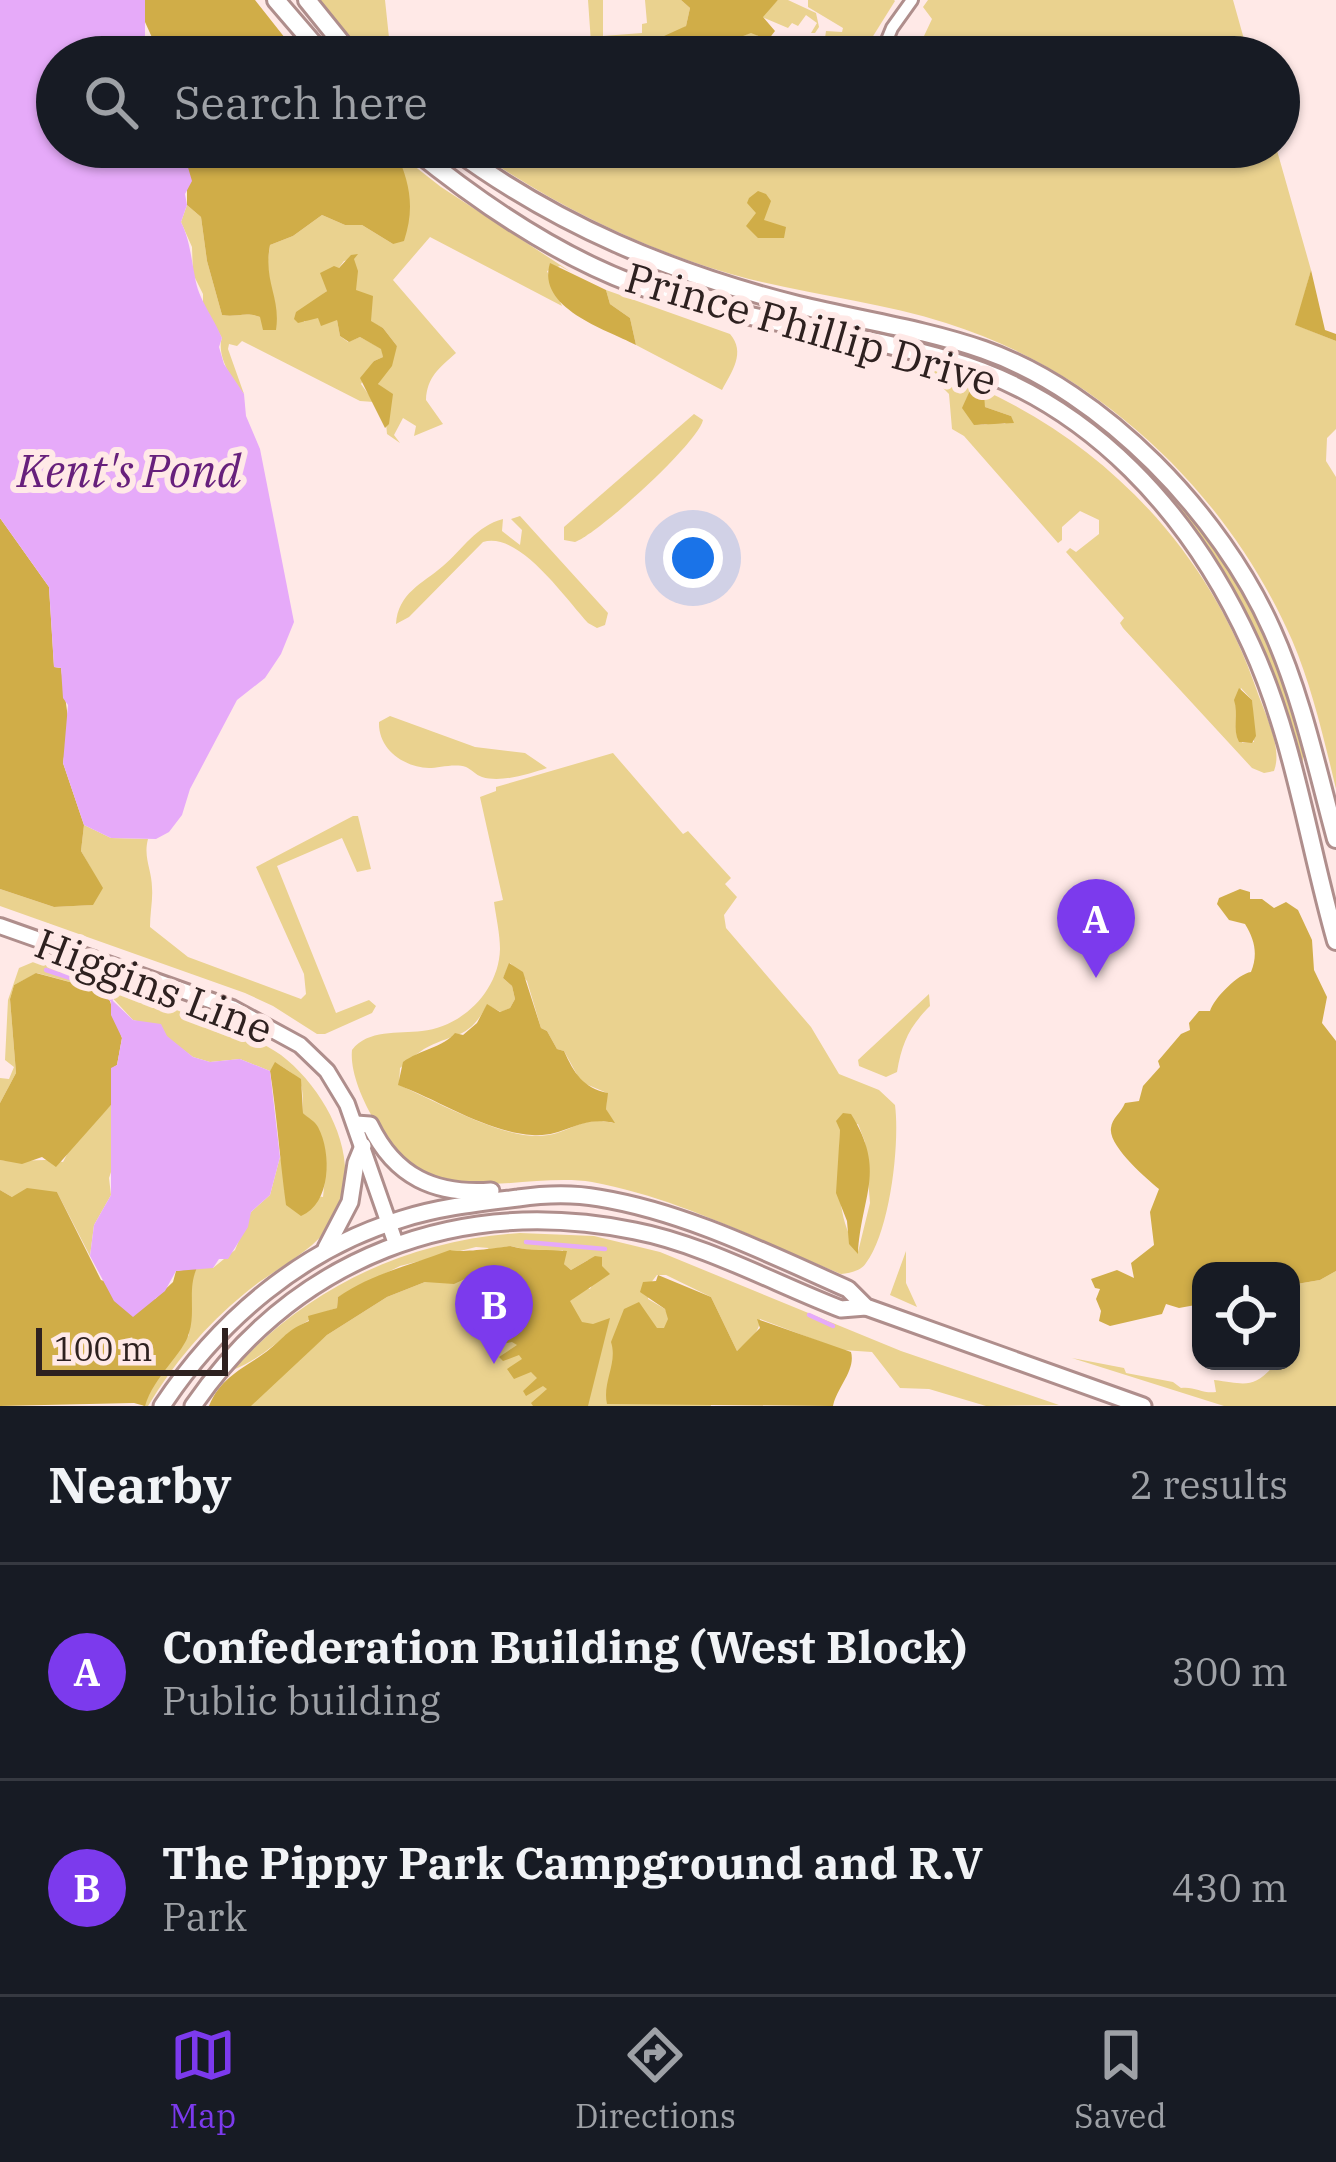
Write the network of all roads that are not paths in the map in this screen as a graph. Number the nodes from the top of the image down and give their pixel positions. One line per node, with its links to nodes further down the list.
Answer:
1 (276, 0): 4 (main road)
2 (307, 0): 5 (main road)
3 (912, 0): 6 (street)
4 (308, 36)
5 (336, 36)
6 (889, 36)
7 (440, 168): 11 (main road, Prince Phillip Drive)
8 (482, 168): 9 (main road, Prince Phillip Drive)
9 (1336, 839)
10 (0, 926): 12 (street, Higgins Line)
11 (1336, 941)
12 (356, 1124): 13 (street, Higgins Line); 14 (main road)
13 (363, 1146): 15 (street, Higgins Line); 17 (main road)
14 (534, 1194): 15 (main road); 18 (main road)
15 (389, 1223): 16 (street, Higgins Line); 17 (main road)
16 (395, 1244): 18 (main road); 20 (main road)
17 (324, 1252): 19 (main road)
18 (866, 1306): 21 (main road)
19 (162, 1406)
20 (193, 1406)
21 (1143, 1406)

